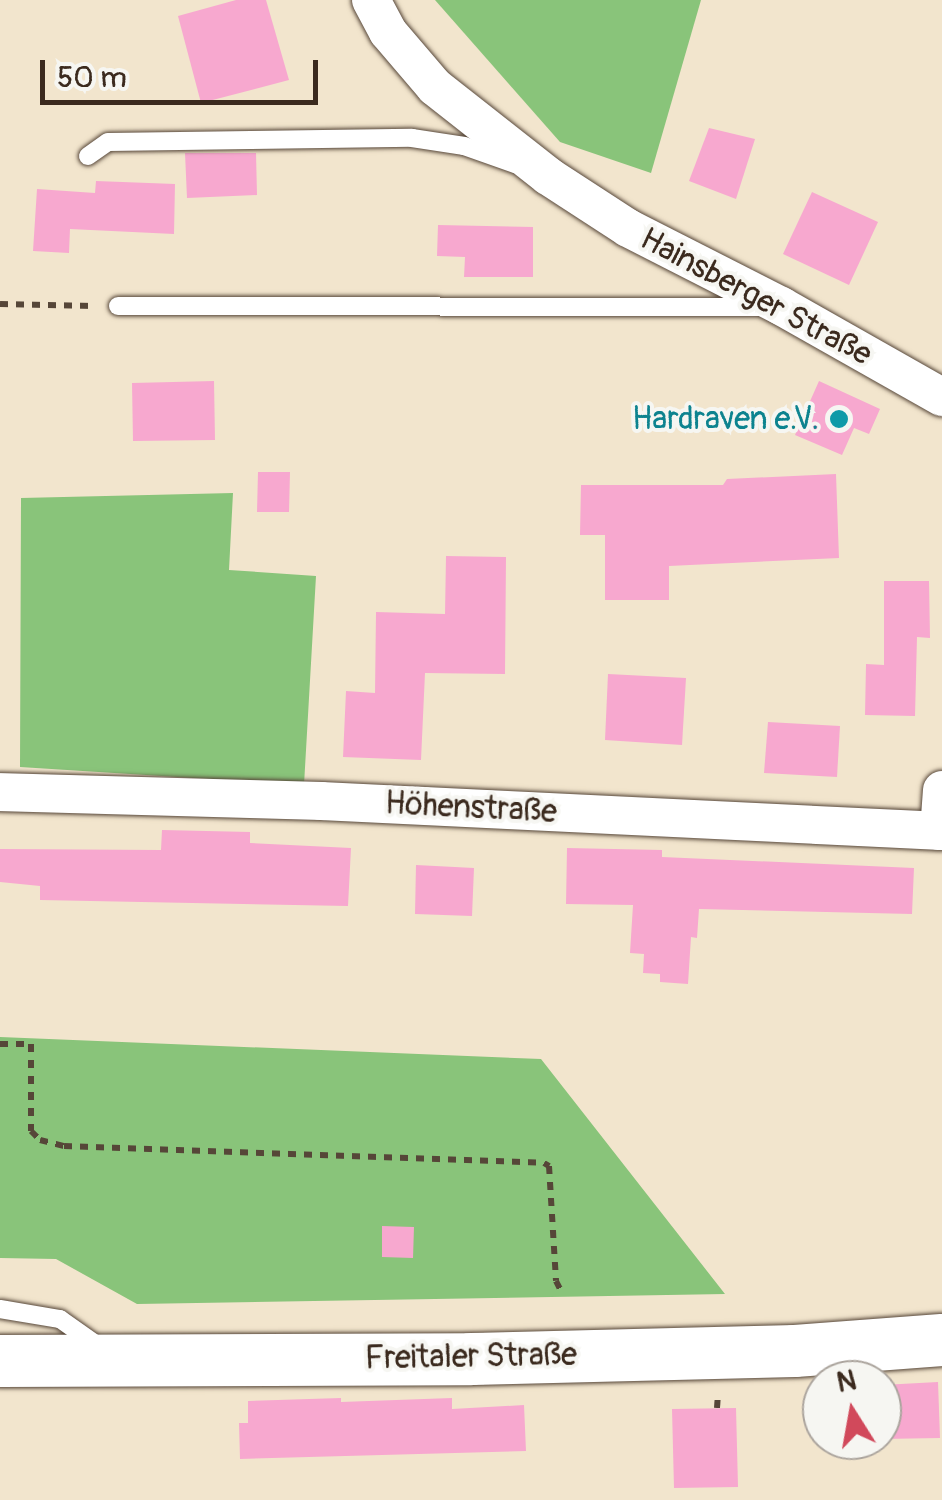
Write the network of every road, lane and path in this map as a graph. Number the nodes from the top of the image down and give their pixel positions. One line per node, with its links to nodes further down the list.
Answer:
1 (371, 0): 3 (street, Hainsberger Straße)
2 (88, 156): 3 (lane)
3 (561, 184): 6 (street, Hainsberger Straße)
4 (0, 304): 5 (path)
5 (118, 306): 6 (lane)
6 (781, 306): 7 (street, Hainsberger Straße)
7 (942, 397)
8 (942, 790): 10 (street)
9 (0, 792): 10 (street, Höhenstraße)
10 (941, 831)
11 (0, 1044): 12 (path)
12 (561, 1291)
13 (0, 1309): 15 (lane)
14 (942, 1340): 15 (main road, Freitaler Straße)
15 (118, 1360): 16 (main road, Freitaler Straße)
16 (0, 1361)

